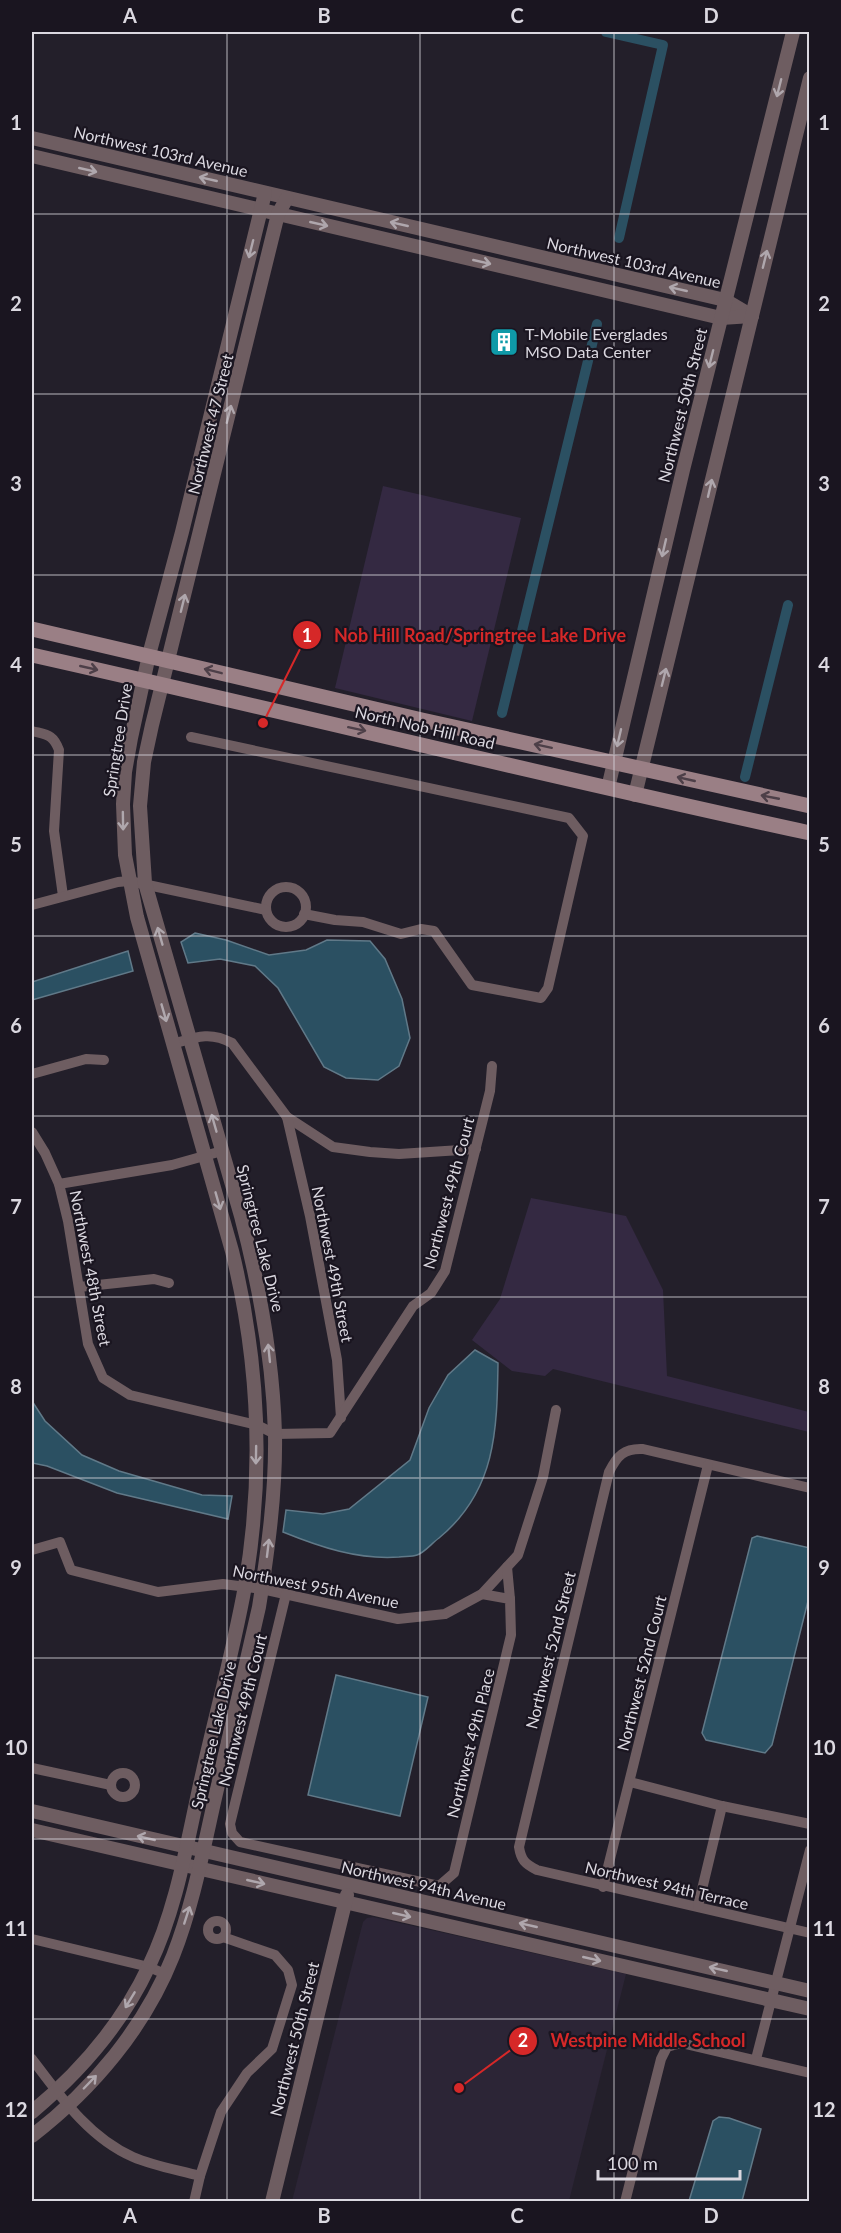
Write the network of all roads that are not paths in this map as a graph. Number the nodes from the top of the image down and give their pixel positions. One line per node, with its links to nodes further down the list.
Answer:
1 (793, 32): 9 (street, Northwest 50th Street, one-way to 9)
2 (810, 78): 10 (street, one-way to 2)
3 (32, 138): 5 (street, Northwest 103rd Avenue, one-way to 3)
4 (32, 156): 7 (street, one-way to 7)
5 (265, 193): 6 (street, Northwest 103rd Avenue); 7 (street, Northwest 47 Street)
6 (287, 198): 8 (street, Northwest 47 Street); 9 (street, Northwest 103rd Avenue, one-way to 6)
7 (260, 210): 8 (street); 12 (street, Northwest 47 Street, one-way to 12)
8 (278, 214): 11 (street, one-way to 11); 13 (street, Northwest 47 Street)
9 (725, 300): 10 (street, Northwest 103rd Avenue); 11 (street, Northwest 50th Street)
10 (752, 316): 11 (street); 25 (street, one-way to 10)
11 (721, 318): 24 (street, Northwest 50th Street, one-way to 24)
12 (227, 347): 13 (street); 14 (street, Northwest 47 Street)
13 (245, 351): 15 (street, Northwest 47 Street, one-way to 13)
14 (182, 532): 15 (street); 18 (street, Northwest 47 Street)
15 (200, 536): 19 (street, Northwest 47 Street, one-way to 15)
16 (32, 629): 18 (main road, North Nob Hill Road)
17 (32, 655): 20 (main road, North Nob Hill Road, one-way to 20)
18 (149, 655): 19 (main road, North Nob Hill Road); 20 (street, Springtree Drive)
19 (169, 660): 21 (street, Springtree Lake Drive); 24 (main road, North Nob Hill Road, one-way to 19)
20 (143, 680): 21 (main road, North Nob Hill Road); 30 (street, Springtree Drive, one-way to 30)
21 (163, 685): 26 (main road, North Nob Hill Road, one-way to 26); 31 (street, Springtree Lake Drive)
22 (32, 731): 32 (street)
23 (190, 738): 35 (street)
24 (614, 761): 25 (main road, North Nob Hill Road); 26 (street, Northwest 50th Street)
25 (641, 769): 27 (street); 28 (main road, North Nob Hill Road, one-way to 25)
26 (608, 788): 27 (main road, North Nob Hill Road)
27 (635, 795): 29 (main road, North Nob Hill Road)
28 (810, 806)
29 (810, 833)
30 (129, 881): 31 (street); 32 (street); 36 (street, Springtree Drive)
31 (145, 884): 34 (street); 37 (street, Springtree Lake Drive, one-way to 31)
32 (63, 896): 33 (street)
33 (32, 905)
34 (266, 910): 35 (street); 35 (street)
35 (304, 914)
36 (142, 937): 38 (street, Springtree Lake Drive, one-way to 38)
37 (190, 1039): 38 (street); 42 (street); 45 (street, Springtree Lake Drive, one-way to 37)
38 (173, 1044): 46 (street, Springtree Lake Drive)
39 (104, 1060): 41 (street)
40 (492, 1066): 44 (street, Northwest 49th Court)
41 (32, 1074)
42 (287, 1117): 44 (street); 52 (street, Northwest 49th Street)
43 (32, 1132): 47 (street, Northwest 48th Street)
44 (476, 1149): 52 (street, Northwest 49th Court)
45 (222, 1151): 46 (street); 54 (street, Springtree Lake Drive, one-way to 45)
46 (205, 1156): 47 (street); 53 (street, Springtree Lake Drive, one-way to 53)
47 (59, 1184): 49 (street, Northwest 48th Street)
48 (169, 1283): 49 (street)
49 (79, 1287): 50 (street, Northwest 48th Street)
50 (103, 1378): 53 (street, Northwest 49th Court)
51 (556, 1410): 58 (street, Northwest 95th Avenue)
52 (341, 1418): 54 (street, Northwest 49th Court)
53 (257, 1425): 54 (street, Northwest 49th Court); 59 (street, Springtree Lake Drive, one-way to 59)
54 (275, 1434): 60 (street, Springtree Lake Drive, one-way to 54)
55 (708, 1465): 56 (street); 65 (street, Northwest 52nd Court); 74 (street, Northwest 52nd Street)
56 (810, 1488)
57 (32, 1550): 59 (street, Northwest 95th Avenue)
58 (507, 1567): 62 (street, Northwest 95th Avenue); 63 (street, Northwest 49th Place)
59 (245, 1586): 60 (street, Northwest 95th Avenue); 71 (street, Springtree Lake Drive)
60 (262, 1589): 61 (street, Northwest 95th Avenue); 73 (street, Springtree Lake Drive)
61 (286, 1594): 62 (street, Northwest 95th Avenue); 78 (street, Northwest 49th Court)
62 (482, 1594): 63 (street)
63 (510, 1599): 78 (street, Northwest 49th Place)
64 (32, 1768): 66 (street)
65 (630, 1782): 67 (street); 79 (street, Northwest 52nd Court)
66 (111, 1785)
67 (722, 1806): 69 (street); 81 (street)
68 (32, 1811): 71 (street, Northwest 94th Avenue, one-way to 68)
69 (810, 1824)
70 (32, 1830): 75 (street, Northwest 94th Avenue)
71 (186, 1847): 73 (street, Northwest 94th Avenue); 75 (street, Springtree Lake Drive)
72 (810, 1850): 82 (street)
73 (203, 1851): 76 (street, Springtree Lake Drive); 77 (street, Northwest 94th Avenue)
74 (521, 1858): 79 (street, Northwest 94th Terrace)
75 (181, 1865): 76 (street, Northwest 94th Avenue); 86 (street, Springtree Lake Drive)
76 (199, 1869): 80 (street, Northwest 94th Avenue, one-way to 80); 87 (street, Springtree Lake Drive, one-way to 76)
77 (349, 1884): 80 (street, Northwest 50th Street); 88 (street, Northwest 94th Avenue, one-way to 77)
78 (439, 1886)
79 (603, 1887): 81 (street, Northwest 94th Terrace)
80 (345, 1902): 90 (street, Northwest 94th Avenue, one-way to 90); 101 (street, Northwest 50th Street)
81 (698, 1906): 82 (street, Northwest 94th Terrace)
82 (790, 1928): 83 (street, Northwest 94th Terrace); 88 (street)
83 (810, 1933)
84 (223, 1937): 99 (street)
85 (32, 1940): 86 (street)
86 (149, 1967): 87 (street); 95 (street, Springtree Lake Drive, one-way to 95)
87 (165, 1974): 96 (street, Springtree Lake Drive, one-way to 87)
88 (775, 1983): 89 (street, Northwest 94th Avenue); 90 (street)
89 (810, 1991)
90 (771, 2000): 91 (street, Northwest 94th Avenue); 93 (street)
91 (810, 2009)
92 (32, 2059): 95 (street)
93 (756, 2059): 94 (street); 102 (street)
94 (810, 2073)
95 (57, 2092): 96 (street); 97 (street, Springtree Lake Drive)
96 (68, 2105): 98 (street, Springtree Lake Drive); 99 (street)
97 (32, 2112)
98 (32, 2136)
99 (200, 2176): 100 (street)
100 (194, 2202)
101 (272, 2202)
102 (625, 2202)

